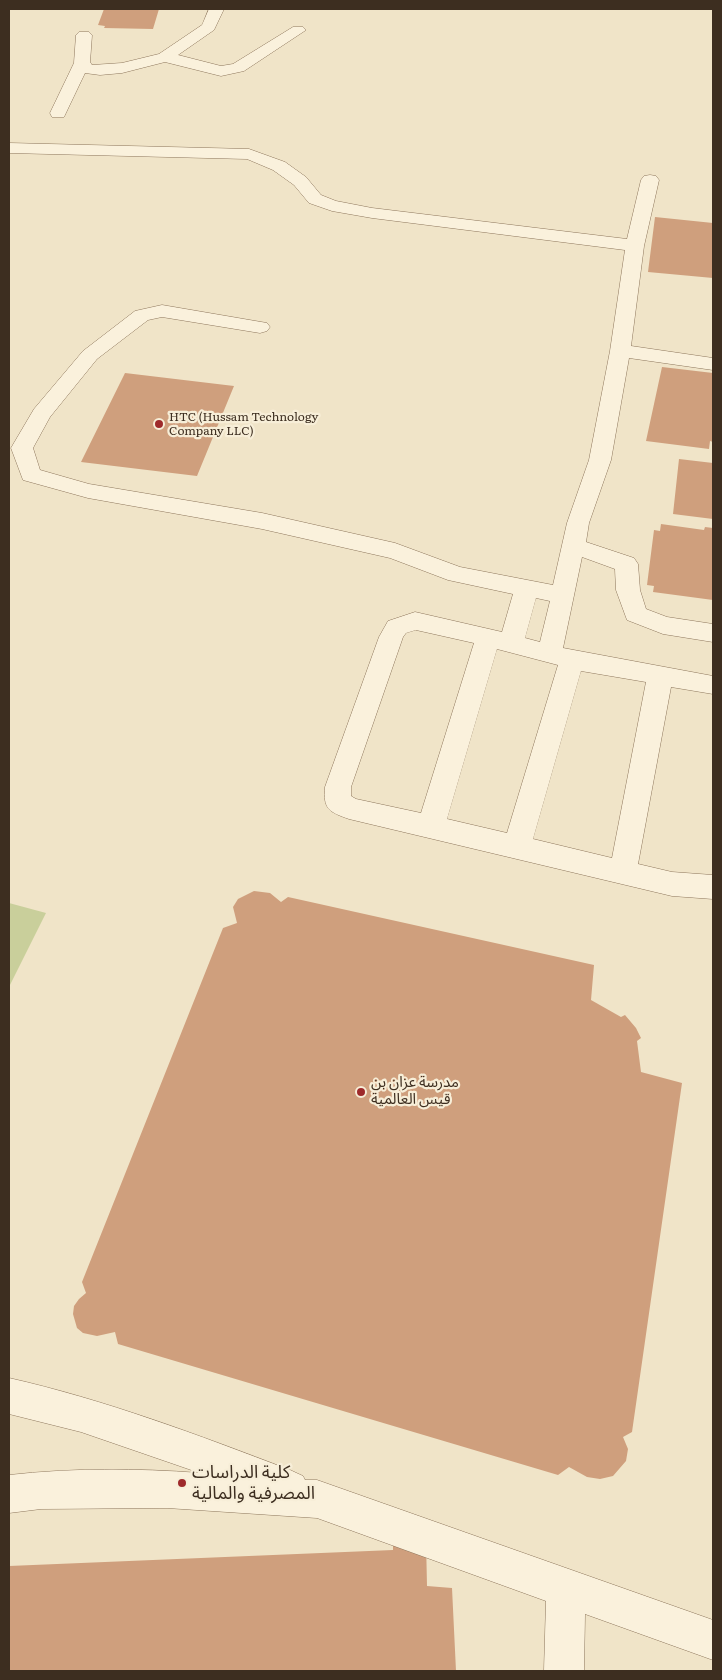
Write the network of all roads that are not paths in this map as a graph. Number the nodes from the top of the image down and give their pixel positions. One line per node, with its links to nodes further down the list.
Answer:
1 (216, 9): 4 (street)
2 (298, 30): 4 (street)
3 (84, 35): 5 (street)
4 (165, 57): 5 (street)
5 (82, 63): 6 (street)
6 (58, 113)
7 (9, 148): 9 (street)
8 (650, 180): 9 (street)
9 (635, 246): 11 (street)
10 (260, 327): 14 (street)
11 (620, 351): 12 (street); 13 (street)
12 (713, 364)
13 (574, 546): 15 (street); 16 (street)
14 (527, 588): 15 (street); 17 (street)
15 (563, 595): 18 (street)
16 (713, 633)
17 (499, 640): 18 (street); 22 (street); 22 (street)
18 (558, 652): 19 (street); 20 (street); 23 (street)
19 (713, 667)
20 (660, 676): 21 (street); 24 (street)
21 (713, 685)
22 (431, 826): 23 (street)
23 (517, 846): 24 (street)
24 (623, 871): 25 (street)
25 (713, 887)
26 (9, 1396): 28 (street)
27 (9, 1494): 28 (street)
28 (317, 1499): 29 (street)
29 (566, 1588): 30 (street); 31 (street)
30 (713, 1640)
31 (564, 1671)

